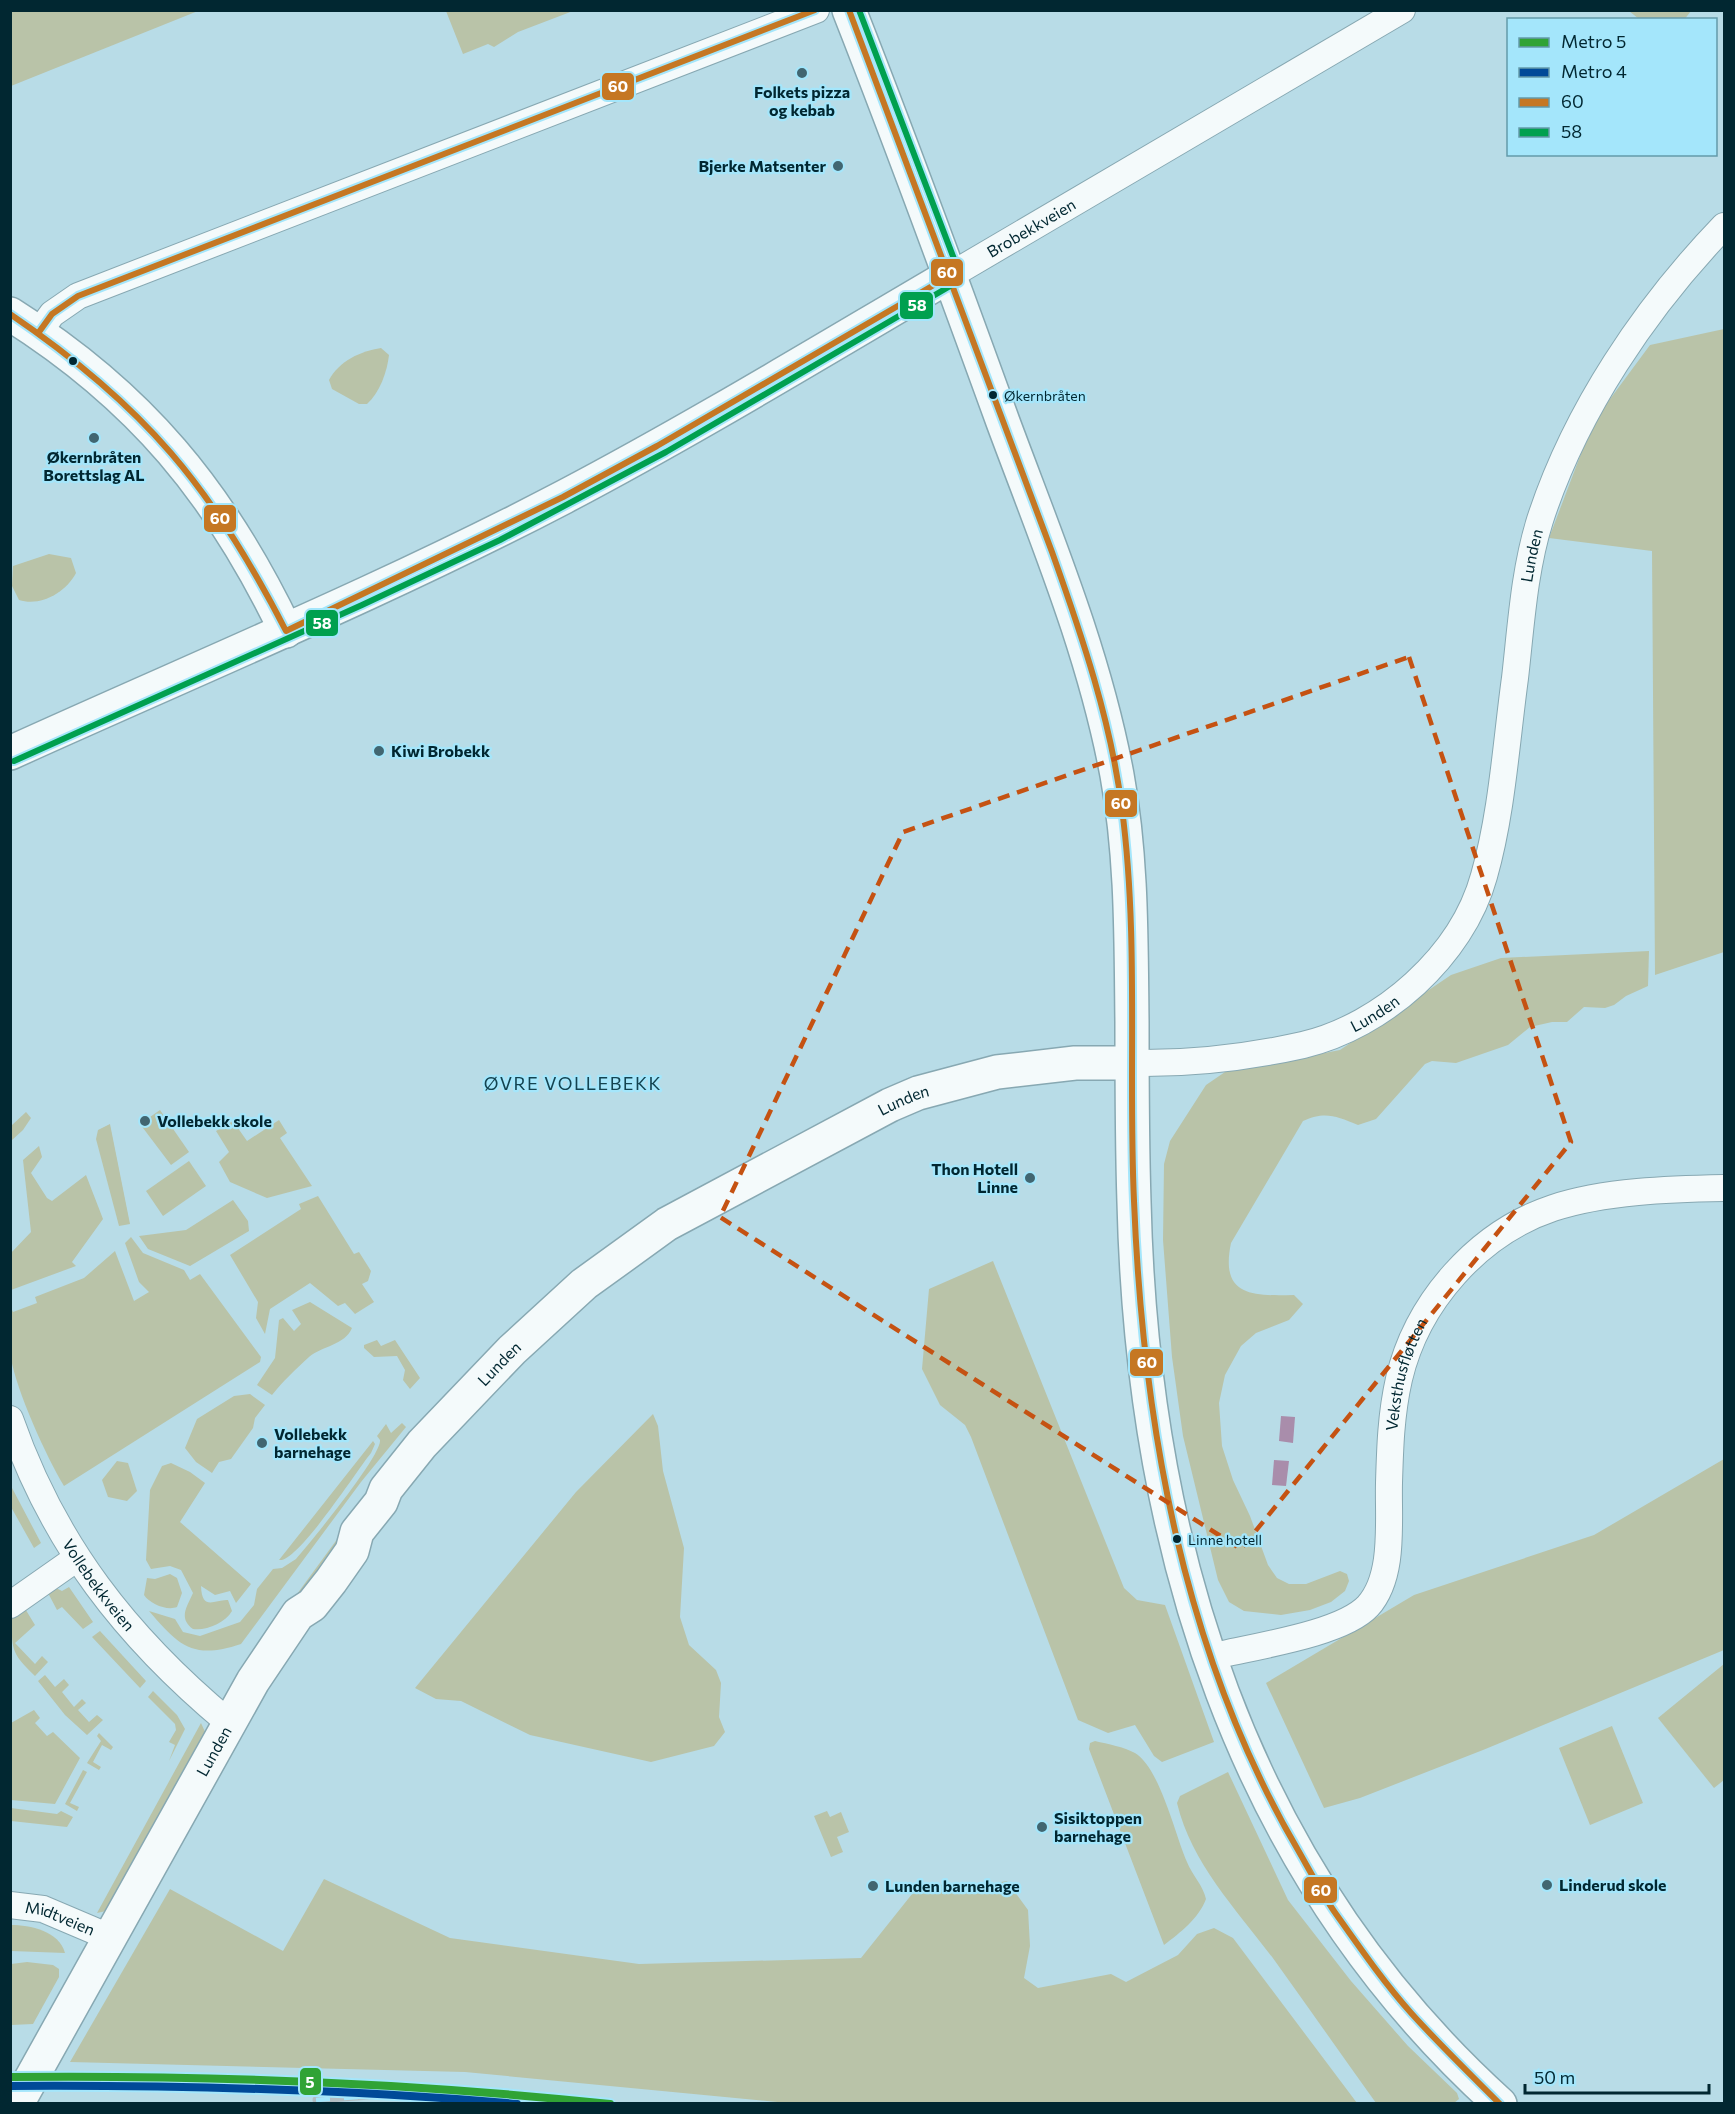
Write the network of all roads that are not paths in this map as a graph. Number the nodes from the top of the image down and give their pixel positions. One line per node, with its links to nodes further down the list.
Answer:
1 (816, 10): 7 (street)
2 (849, 10): 5 (street)
3 (1402, 10): 5 (street, Brobekkveien)
4 (1725, 226): 10 (street, Lunden)
5 (951, 275): 8 (street, Brobekkveien); 10 (street)
6 (10, 314): 7 (street)
7 (39, 332): 8 (street)
8 (286, 631): 9 (street, Brobekkveien)
9 (10, 753)
10 (1133, 1063): 15 (street); 16 (street, Lunden)
11 (1725, 1188): 15 (street, Veksthusfløtten)
12 (10, 1419): 13 (street, Vollebekkveien)
13 (77, 1558): 14 (street); 16 (street, Vollebekkveien)
14 (10, 1605)
15 (1210, 1657): 20 (street)
16 (228, 1722): 18 (street, Lunden)
17 (10, 1905): 18 (street, Midtveien)
18 (109, 1937): 19 (street, Lunden)
19 (17, 2103)
20 (1500, 2103)

